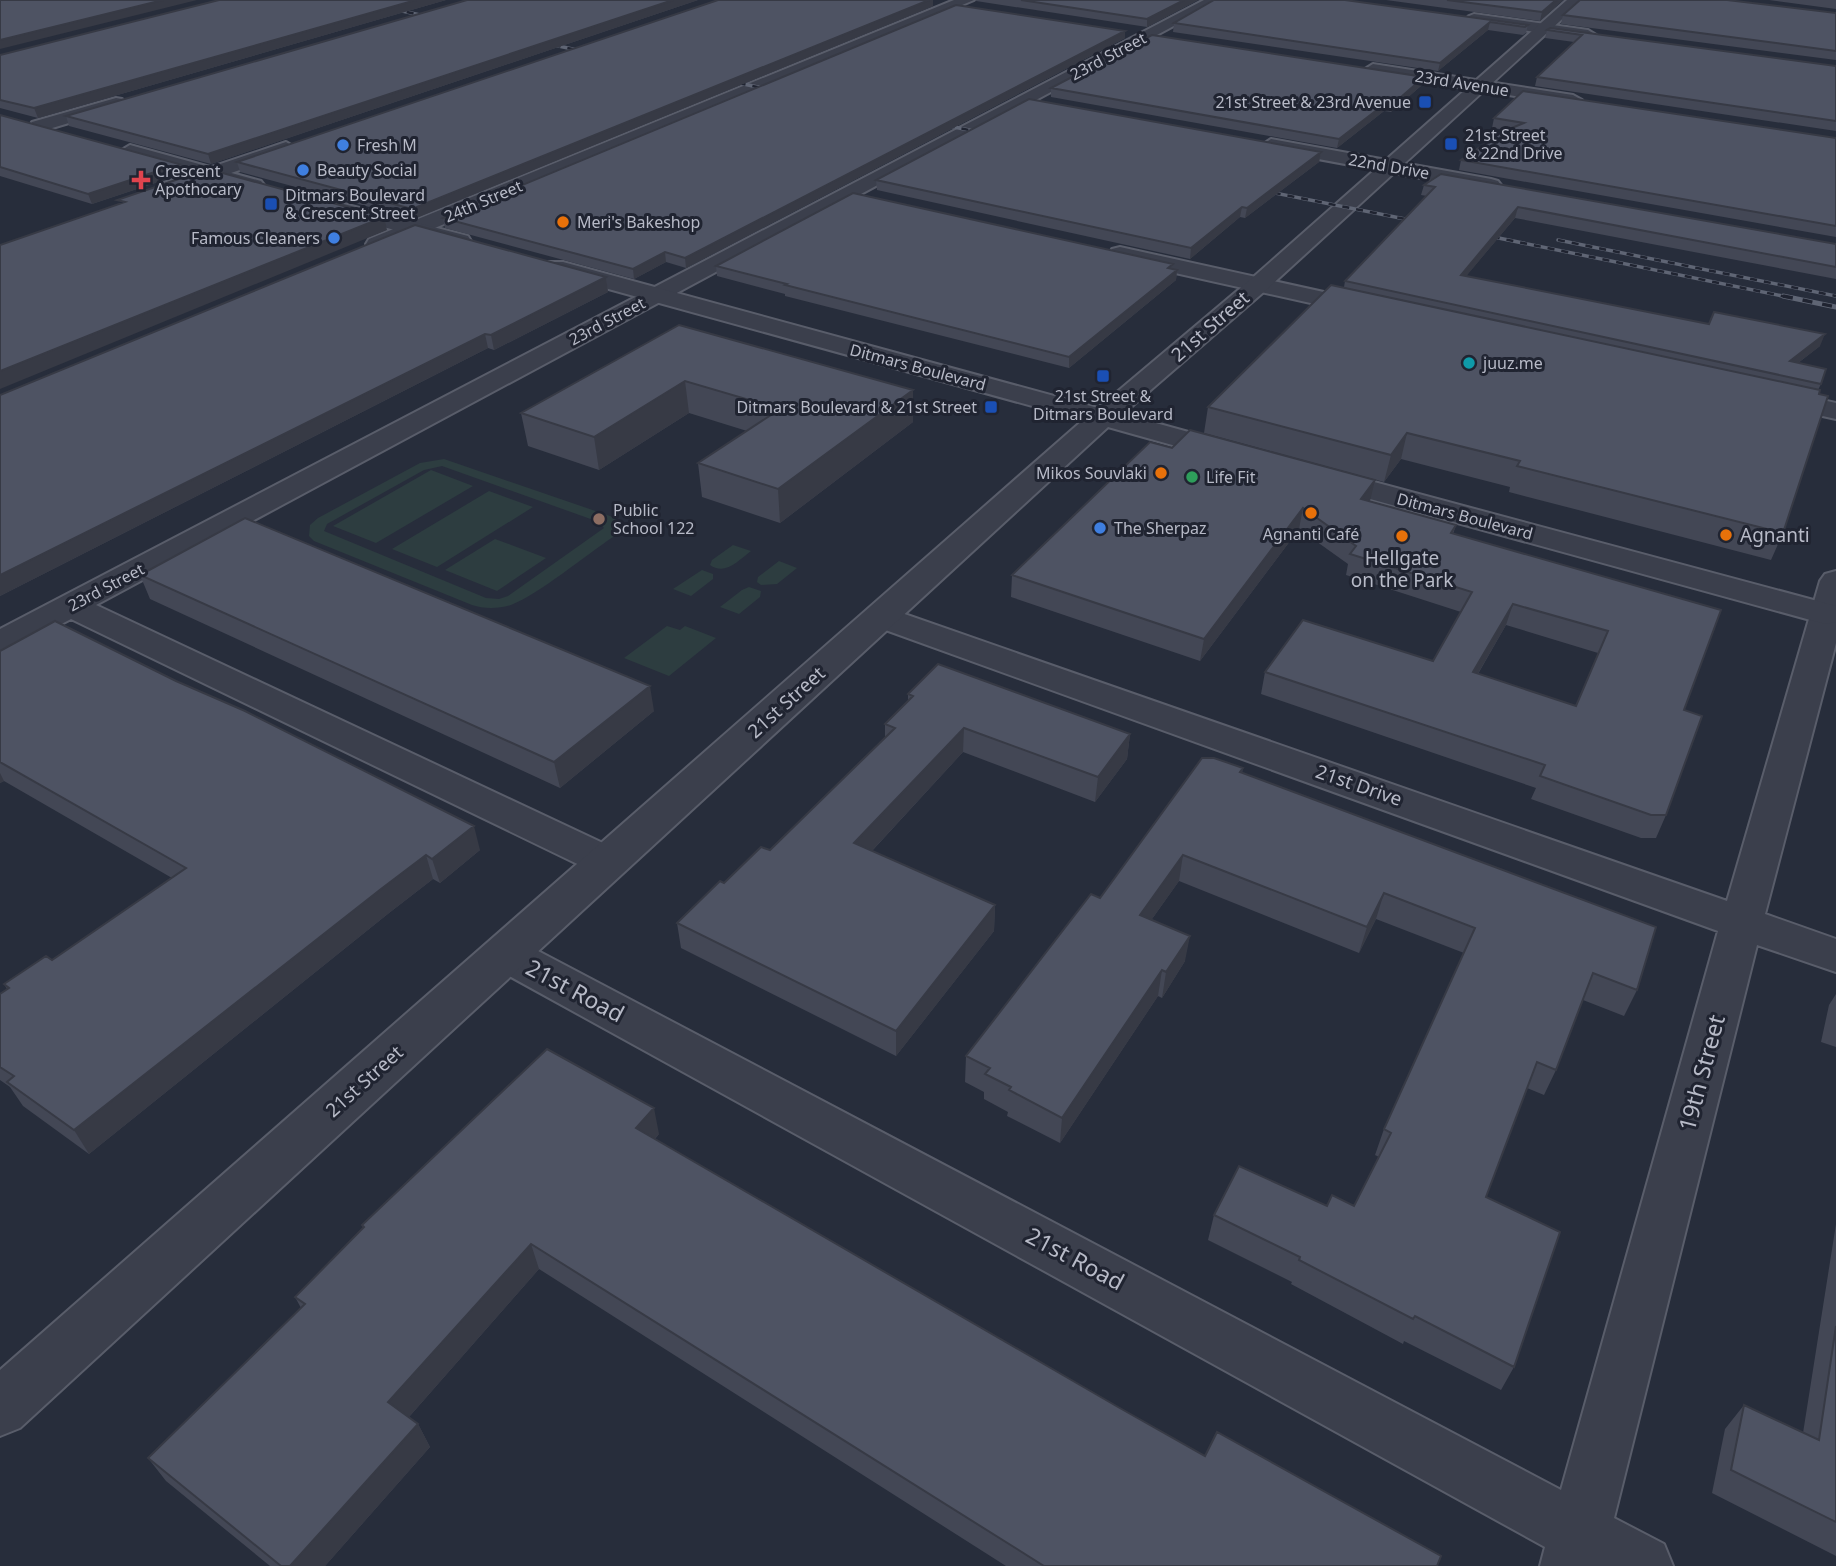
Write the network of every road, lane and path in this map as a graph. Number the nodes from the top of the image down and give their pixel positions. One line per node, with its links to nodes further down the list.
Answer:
1 (921, 0): 4 (street)
2 (1215, 0): 8 (street, 23rd Street)
3 (1576, 0): 6 (street, 21st Street)
4 (969, 5): 31 (street, 24th Street)
5 (1461, 17): 6 (street)
6 (1545, 29): 9 (street); 12 (street, 21st Street)
7 (1119, 30): 8 (street)
8 (1149, 35): 10 (street); 14 (street, 23rd Street)
9 (1604, 37)
10 (1181, 40)
11 (1355, 67): 12 (street, 23rd Avenue)
12 (1480, 86): 15 (street, 23rd Avenue); 23 (street, 21st Street)
13 (128, 100): 18 (street)
14 (1025, 100): 16 (street); 28 (street, 23rd Street)
15 (1596, 104)
16 (1059, 106)
17 (13, 119): 18 (street)
18 (39, 126): 19 (street)
19 (77, 137)
20 (1253, 142): 23 (street, 22nd Drive)
21 (300, 143): 24 (street)
22 (116, 148): 24 (street)
23 (1390, 167): 25 (street, 22nd Drive); 36 (street, 21st Street)
24 (210, 173): 26 (street); 27 (street)
25 (1508, 188)
26 (157, 192)
27 (280, 192)
28 (850, 193): 29 (street); 37 (street, 23rd Street)
29 (881, 200)
30 (319, 203): 31 (street)
31 (416, 229): 32 (street); 34 (street, 24th Street)
32 (476, 245)
33 (1100, 249): 36 (street)
34 (355, 254)
35 (530, 260): 37 (street, Ditmars Boulevard)
36 (1258, 285): 38 (street); 41 (street, 21st Street)
37 (657, 295): 41 (street, Ditmars Boulevard); 43 (street, 23rd Street)
38 (1389, 314)
39 (1745, 391): 40 (street)
40 (1836, 411)
41 (1103, 417): 42 (street, Ditmars Boulevard); 44 (street, 21st Street)
42 (1833, 604): 47 (street, 19th Street)
43 (71, 606): 45 (street, 23rd Street); 46 (street)
44 (881, 617): 46 (street, 21st Street); 47 (street, 21st Drive)
45 (0, 643)
46 (608, 862): 48 (street, 21st Street)
47 (1742, 921): 49 (street, 21st Drive); 51 (street, 19th Street)
48 (506, 954): 50 (street, 21st Street); 51 (street, 21st Road)
49 (1836, 956)
50 (0, 1408)
51 (1576, 1549): 52 (street, 21st Road)
52 (1642, 1566)

